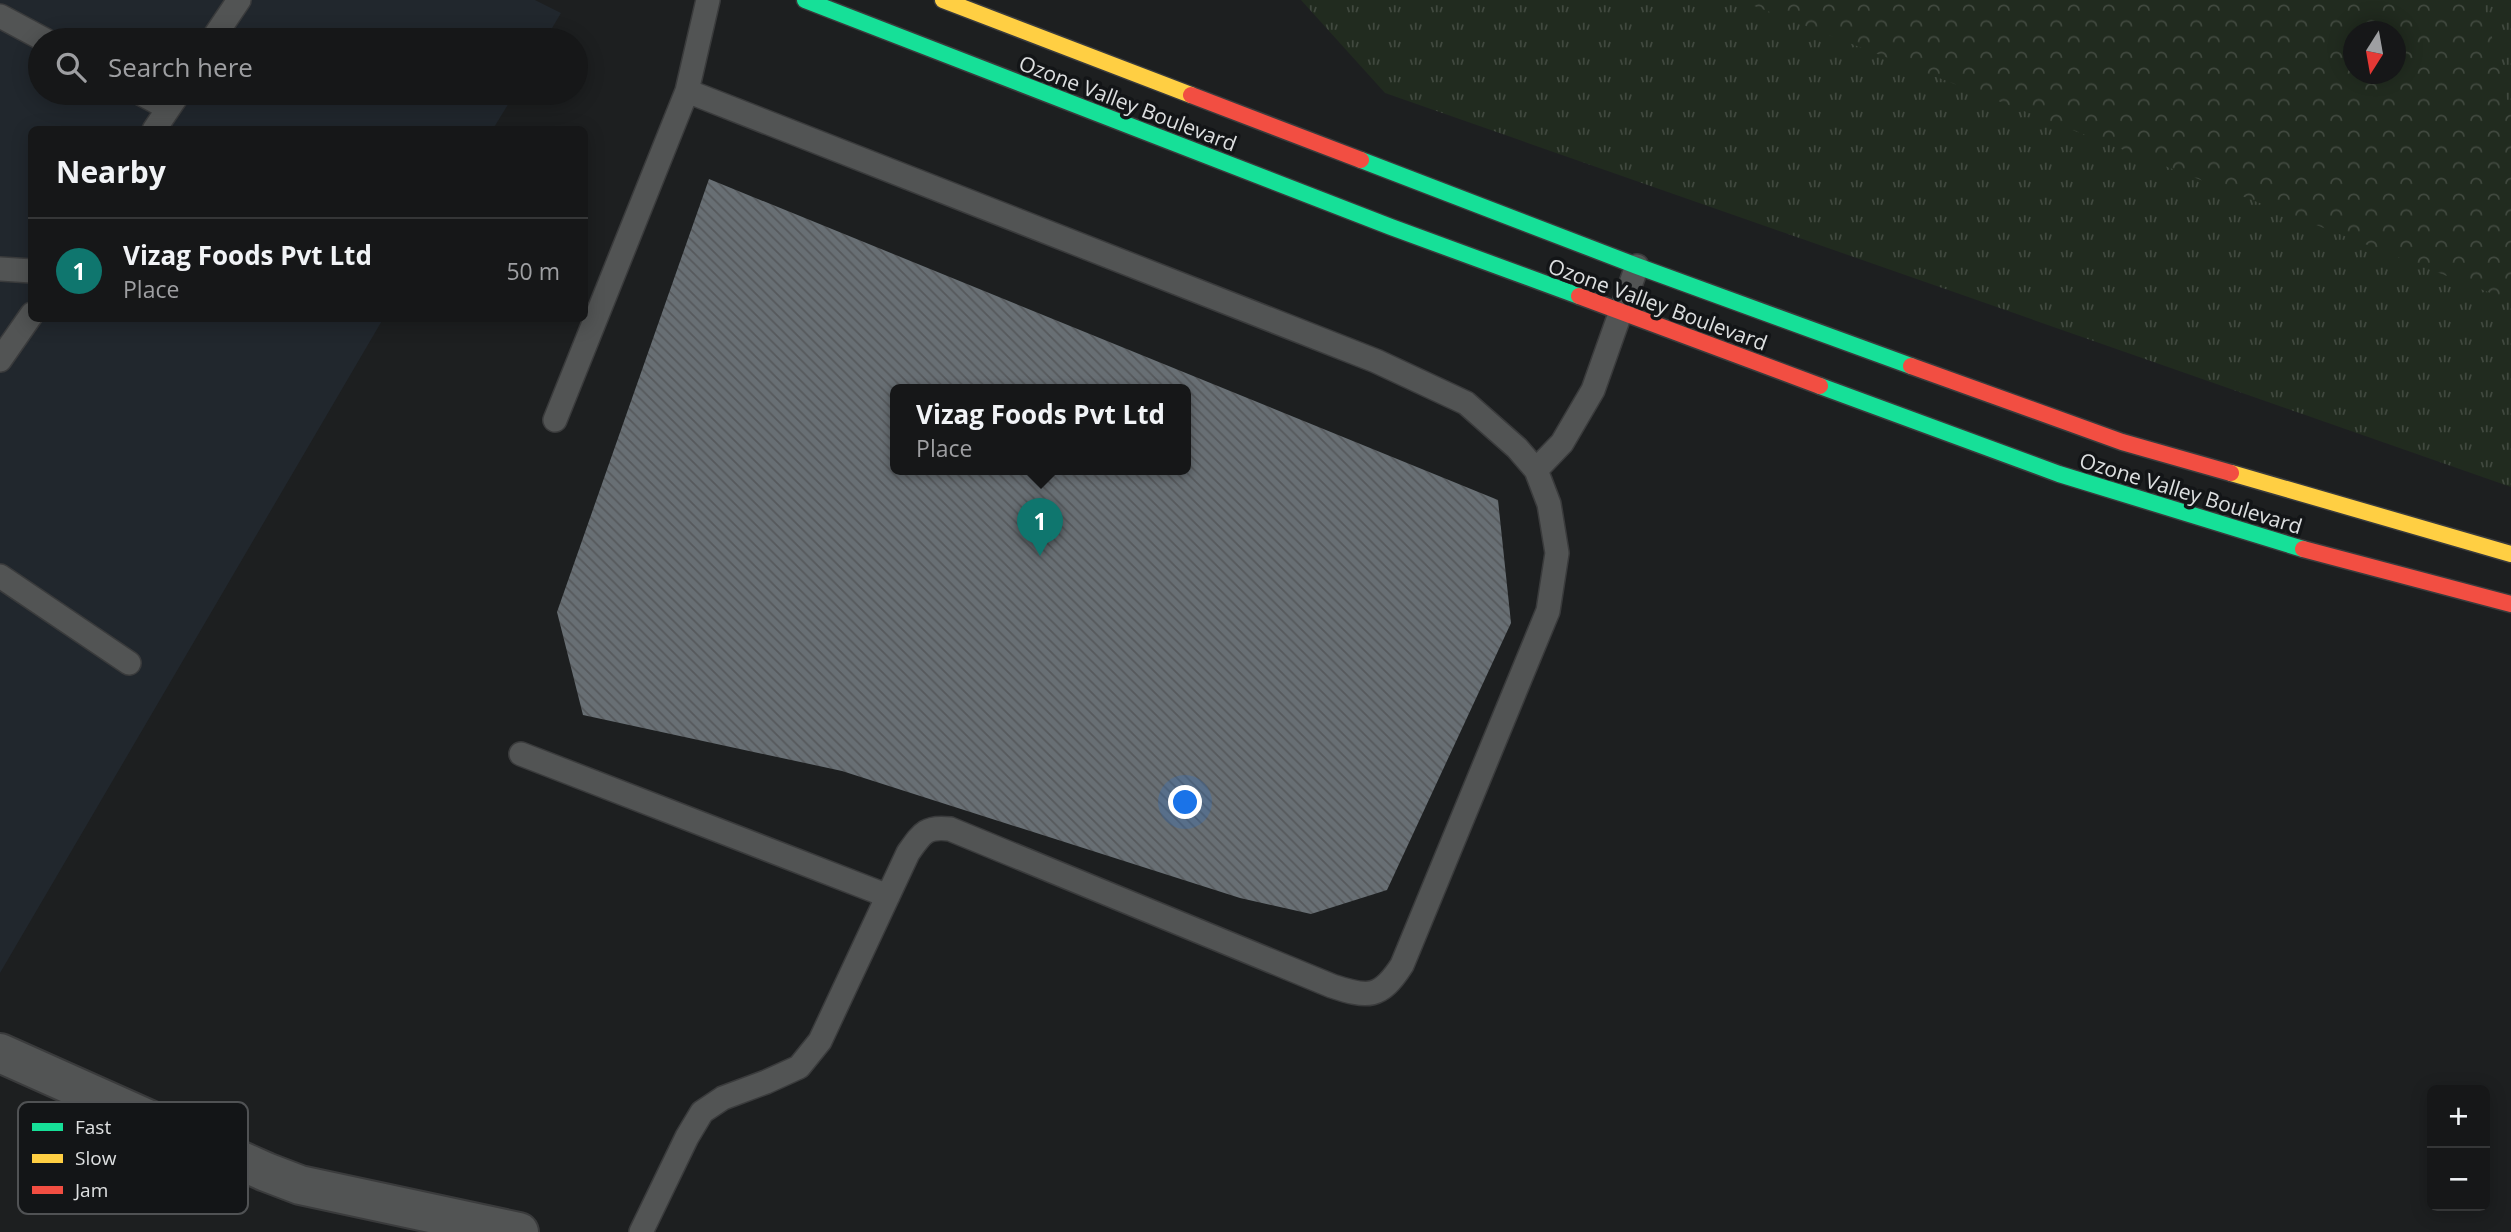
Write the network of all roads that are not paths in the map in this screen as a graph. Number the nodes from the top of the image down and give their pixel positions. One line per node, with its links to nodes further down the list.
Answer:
1 (239, 0): 6 (lane)
2 (708, 0): 8 (lane)
3 (805, 0): 14 (street, Ozone Valley Boulevard)
4 (943, 0): 11 (street, Ozone Valley Boulevard)
5 (0, 16): 7 (lane)
6 (220, 28)
7 (28, 31)
8 (687, 91): 17 (lane); 18 (lane)
9 (171, 105): 10 (lane)
10 (157, 126)
11 (1637, 266): 14 (lane); 19 (street, Ozone Valley Boulevard)
12 (0, 269): 13 (lane)
13 (28, 271)
14 (1620, 313): 18 (lane); 21 (street, Ozone Valley Boulevard)
15 (28, 320): 16 (lane)
16 (0, 360)
17 (555, 420)
18 (1536, 470): 24 (lane)
19 (2511, 554)
20 (0, 576): 22 (lane)
21 (2511, 604)
22 (129, 663)
23 (521, 754): 24 (lane)
24 (888, 896): 29 (lane)
25 (0, 1053): 26 (street)
26 (109, 1102)
27 (248, 1164): 28 (street)
28 (519, 1232)
29 (641, 1232)

